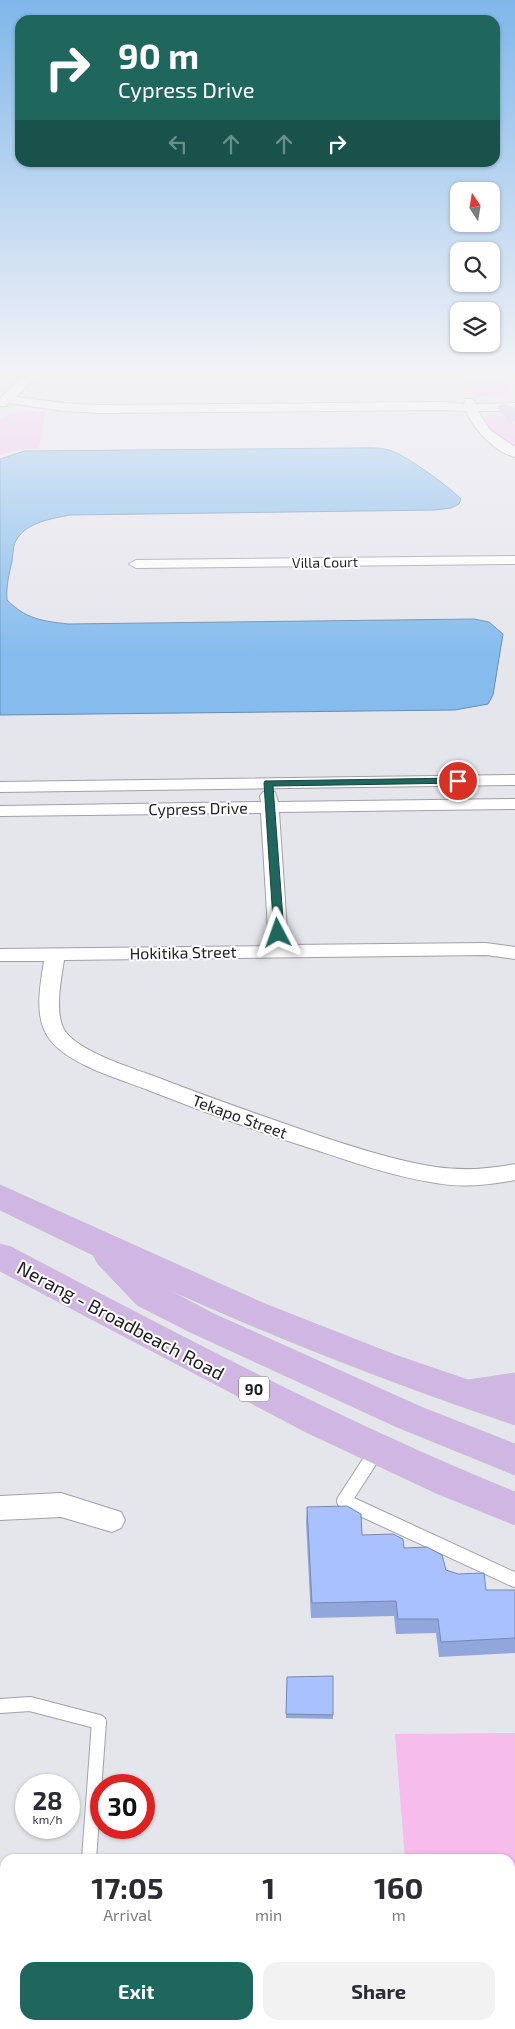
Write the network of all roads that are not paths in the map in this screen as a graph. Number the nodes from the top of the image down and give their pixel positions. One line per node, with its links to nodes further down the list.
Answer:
1 (515, 560): 2 (street, Villa Court)
2 (136, 564)
3 (515, 780): 4 (street, Cypress Drive)
4 (268, 783): 5 (street, Cypress Drive); 7 (street)
5 (0, 787)
6 (515, 804): 7 (street, Cypress Drive)
7 (270, 808): 8 (street, Cypress Drive); 9 (street)
8 (0, 811)
9 (279, 951): 10 (street, Hokitika Street); 11 (street, Hokitika Street)
10 (515, 953)
11 (55, 954): 12 (street, Hokitika Street); 13 (street, Tekapo Street)
12 (0, 955)
13 (515, 1172)
14 (0, 1197): 15 (main road)
15 (97, 1243): 18 (main road); 21 (main road)
16 (0, 1256): 20 (main road, Nerang - Broadbeach Road / 90)
17 (515, 1387): 18 (main road)
18 (463, 1394): 19 (main road)
19 (515, 1410)
20 (377, 1450): 23 (main road, Nerang - Broadbeach Road / 90); 25 (lane)
21 (515, 1460)
22 (0, 1508): 24 (street)
23 (515, 1508)
24 (112, 1520)
25 (515, 1580)
26 (0, 1706): 27 (lane)
27 (89, 1854)

